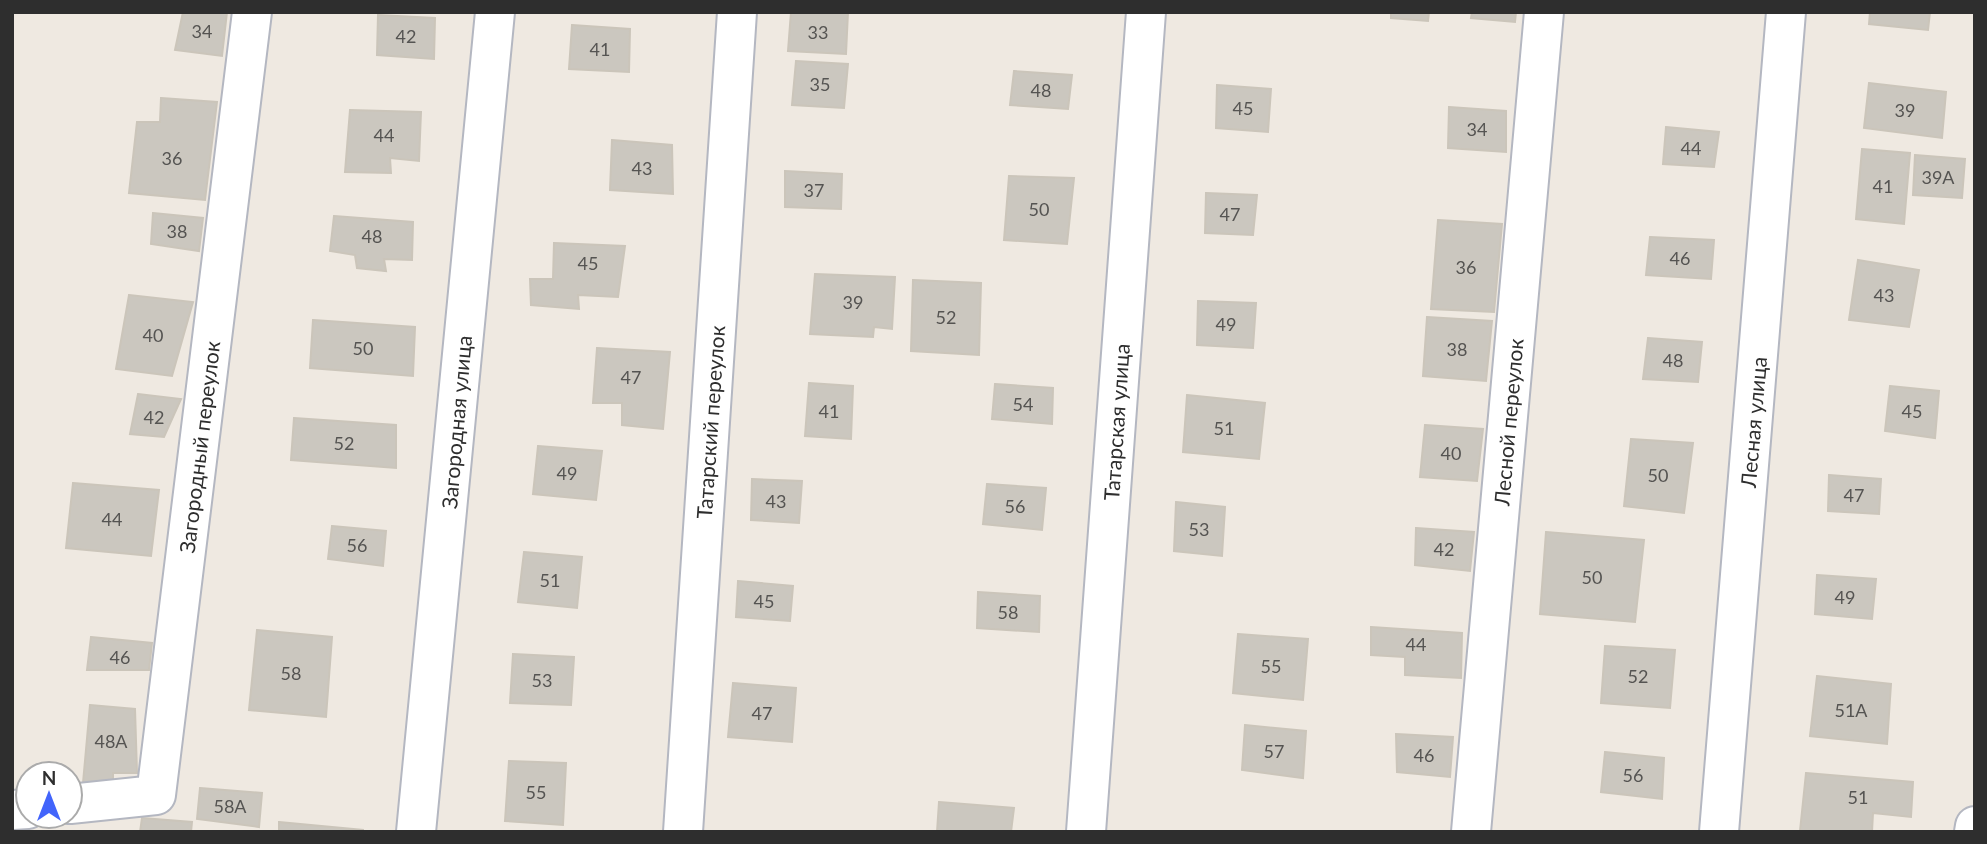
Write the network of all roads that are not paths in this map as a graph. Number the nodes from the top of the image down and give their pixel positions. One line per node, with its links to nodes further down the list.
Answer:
1 (252, 12): 7 (street, Загородный переулок)
2 (495, 12): 9 (street, Загородная улица)
3 (737, 12): 10 (street, Татарский переулок)
4 (1146, 12): 11 (street, Татарская улица)
5 (1544, 12): 12 (street, Лесной переулок)
6 (1786, 12): 13 (street, Лесная улица)
7 (84, 803)
8 (1975, 826): 14 (street)
9 (416, 832)
10 (683, 832)
11 (1086, 832)
12 (1471, 832)
13 (1719, 832)
14 (1974, 832)

